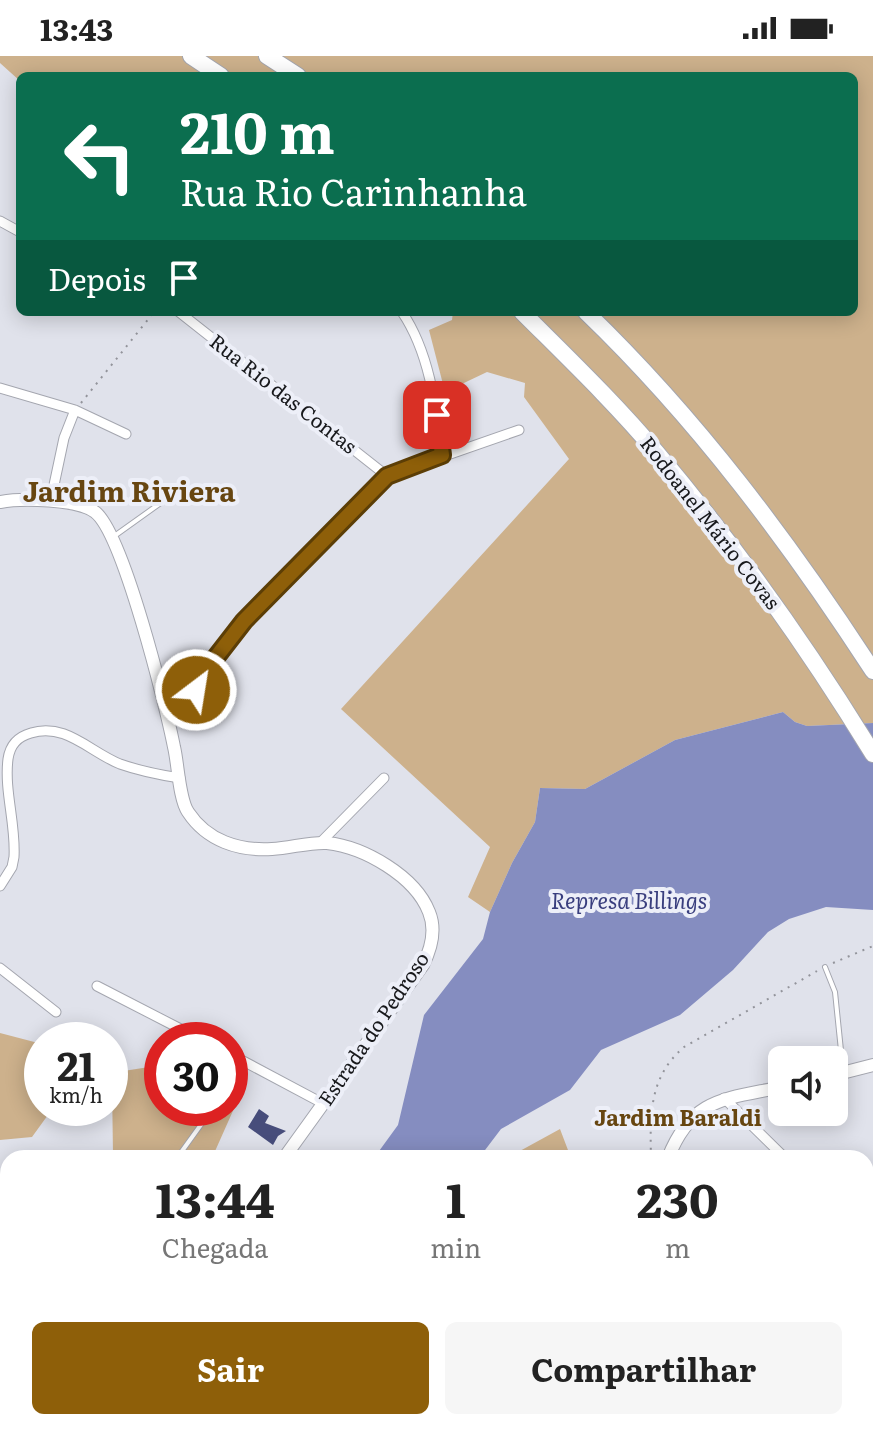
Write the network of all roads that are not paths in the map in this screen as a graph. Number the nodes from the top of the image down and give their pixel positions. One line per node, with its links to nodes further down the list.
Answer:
1 (191, 56): 3 (highway)
2 (267, 56): 4 (highway)
3 (215, 72)
4 (292, 72)
5 (184, 316): 14 (street, Rua Rio das Contas)
6 (404, 316): 13 (street)
7 (526, 316): 21 (highway, Rodoanel Mário Covas)
8 (590, 316): 19 (highway)
9 (0, 388): 10 (street)
10 (75, 410): 12 (street); 15 (street)
11 (519, 430): 13 (street)
12 (126, 434)
13 (442, 455): 14 (street)
14 (387, 476): 20 (street)
15 (51, 499): 16 (main road, Estrada do Pedroso); 18 (main road, Estrada do Pedroso)
16 (0, 502)
17 (162, 502): 18 (lane)
18 (113, 537): 20 (main road, Estrada do Pedroso)
19 (873, 671)
20 (169, 721): 22 (main road, Estrada do Pedroso)
21 (873, 754)
22 (180, 778): 24 (main road, Estrada do Pedroso); 25 (street)
23 (384, 778): 24 (street)
24 (320, 843): 37 (main road, Estrada do Pedroso)
25 (0, 886)
26 (825, 967): 31 (lane)
27 (0, 968): 29 (street)
28 (97, 986): 30 (street)
29 (56, 1012)
30 (167, 1022)
31 (838, 1046)
32 (248, 1064): 37 (street)
33 (873, 1065): 34 (main road)
34 (848, 1072)
35 (768, 1090): 36 (main road)
36 (724, 1098): 41 (main road); 42 (street)
37 (324, 1104): 40 (main road, Estrada do Pedroso)
38 (200, 1126): 39 (lane)
39 (183, 1150)
40 (290, 1150)
41 (672, 1150)
42 (777, 1150)

